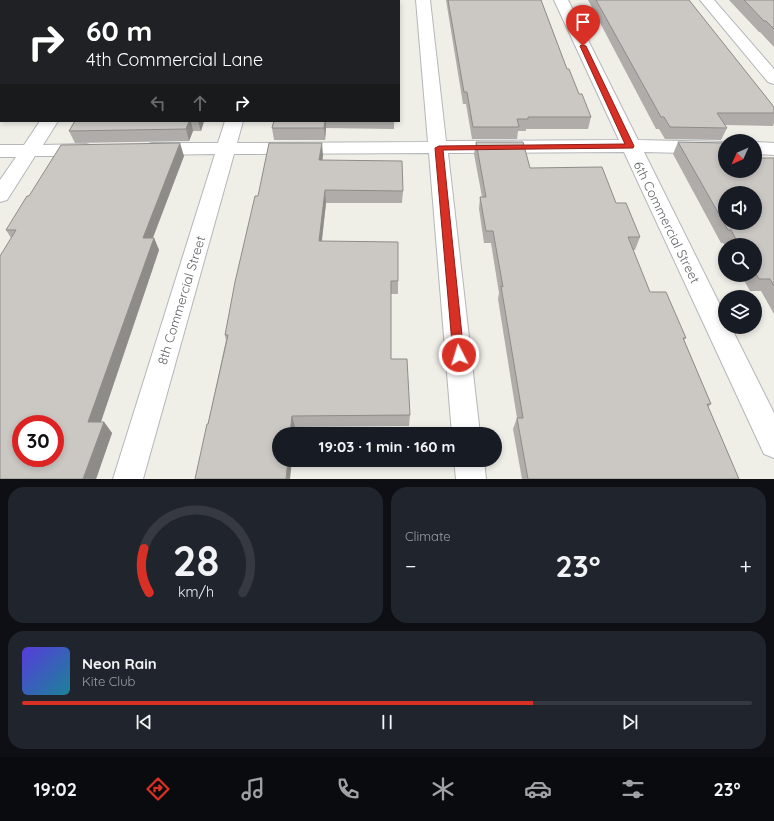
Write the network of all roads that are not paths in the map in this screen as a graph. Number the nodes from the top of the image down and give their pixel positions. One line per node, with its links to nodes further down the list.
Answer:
1 (423, 0): 9 (street)
2 (561, 0): 7 (street, 6th Commercial Street)
3 (707, 0): 4 (street)
4 (774, 79)
5 (48, 122): 16 (street)
6 (234, 122): 8 (street, 8th Commercial Street)
7 (630, 146): 9 (street); 10 (street); 19 (street, 6th Commercial Street)
8 (226, 148): 9 (street); 14 (street); 21 (street, 8th Commercial Street)
9 (439, 148): 18 (street)
10 (718, 148)
11 (762, 148): 12 (street)
12 (774, 148)
13 (100, 150): 16 (street)
14 (132, 150)
15 (0, 151): 16 (street)
16 (29, 151): 17 (street)
17 (0, 195)
18 (465, 427)
19 (774, 444)
20 (470, 467): 22 (street)
21 (128, 479)
22 (471, 479)

